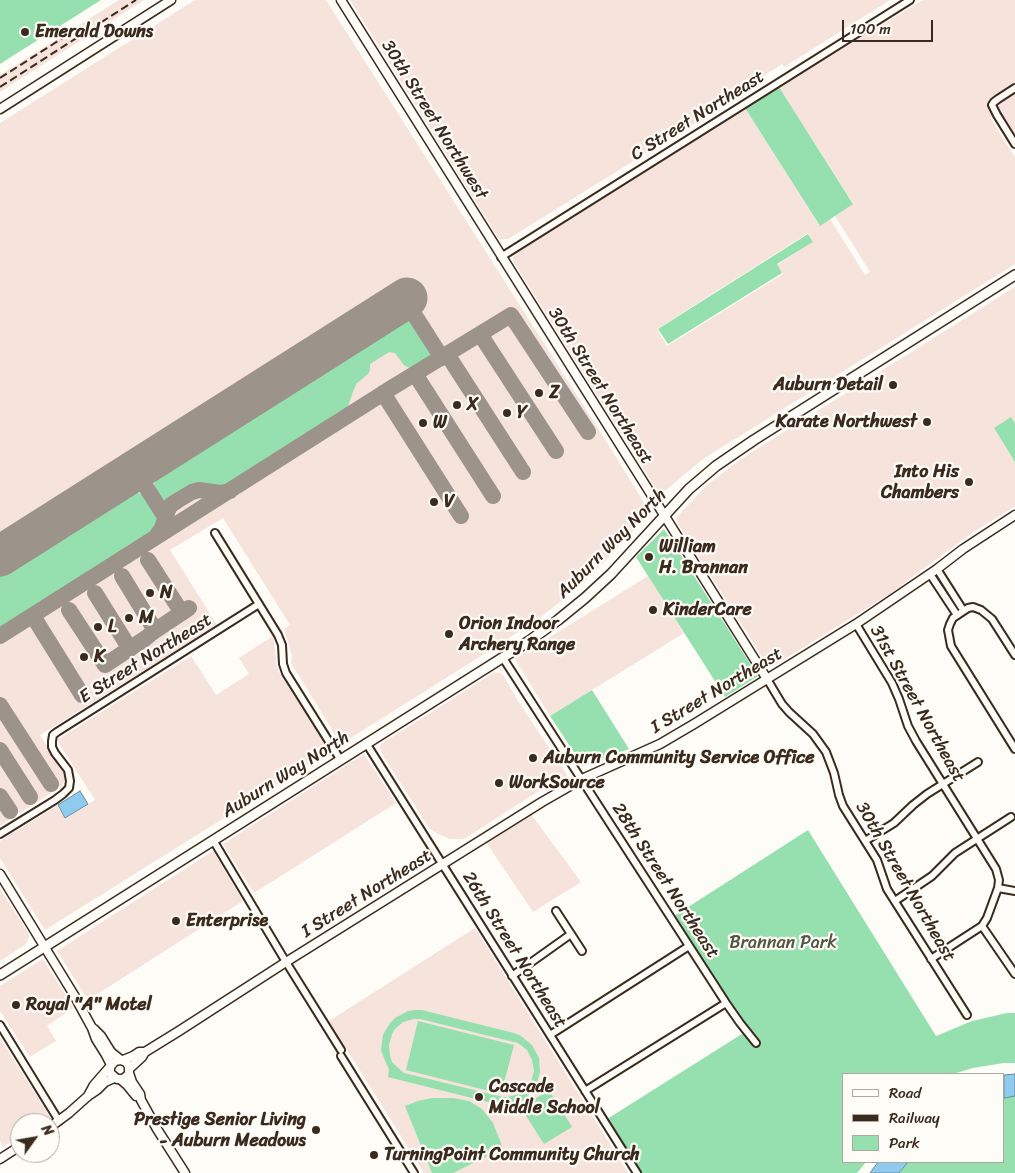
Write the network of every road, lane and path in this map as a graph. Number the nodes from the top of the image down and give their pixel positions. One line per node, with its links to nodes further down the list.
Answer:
1 (171, 0): 5 (street)
2 (341, 0): 7 (street, 30th Street Northwest)
3 (910, 0): 7 (street, C Street Northeast)
4 (1015, 88): 6 (street)
5 (0, 109)
6 (1015, 144)
7 (501, 257): 9 (street, 30th Street Northeast)
8 (1015, 275): 9 (main road, Auburn Way North)
9 (664, 515): 19 (main road, Auburn Way North); 20 (street, 30th Street Northeast)
10 (1015, 516): 12 (street, I Street Northeast)
11 (215, 533): 14 (street)
12 (937, 569): 13 (street, I Street Northeast); 15 (street)
13 (930, 574): 16 (street); 17 (street, I Street Northeast)
14 (259, 604): 24 (street); 29 (street, E Street Northeast)
15 (963, 610): 16 (street); 18 (street)
16 (957, 615): 21 (street)
17 (856, 624): 20 (street, I Street Northeast); 27 (street, 31st Street Northeast)
18 (1015, 655)
19 (503, 658): 22 (main road, Auburn Way North); 26 (street, 28th Street Northeast)
20 (767, 679): 26 (street, I Street Northeast); 32 (street, 30th Street Northeast)
21 (1012, 738): 23 (street)
22 (366, 743): 24 (main road, Auburn Way North); 33 (street, 26th Street Northeast)
23 (1015, 749)
24 (340, 759): 31 (main road, Auburn Way North)
25 (978, 762): 27 (street)
26 (582, 779): 33 (street, I Street Northeast); 41 (street, 28th Street Northeast)
27 (943, 784): 30 (street, 31st Street Northeast); 32 (street)
28 (1011, 817): 30 (street)
29 (0, 834)
30 (977, 838): 35 (street, 31st Street Northeast); 37 (street)
31 (213, 840): 42 (main road, Auburn Way North); 45 (street)
32 (865, 841): 37 (street, 30th Street Northeast)
33 (442, 864): 45 (street, I Street Northeast); 48 (street, 26th Street Northeast)
34 (0, 874): 42 (street)
35 (998, 888): 36 (street); 39 (street)
36 (1015, 891)
37 (894, 901): 44 (street, 30th Street Northeast)
38 (556, 911): 40 (street)
39 (982, 926): 44 (street); 46 (street)
40 (571, 934): 43 (street); 48 (street)
41 (689, 946): 49 (street, 28th Street Northeast); 53 (street)
42 (44, 947): 47 (main road, Auburn Way North); 52 (street)
43 (582, 951)
44 (931, 959): 50 (street, 30th Street Northeast)
45 (286, 962): 55 (street, I Street Northeast); 66 (street)
46 (1015, 974)
47 (0, 975)
48 (512, 976): 53 (street, 26th Street Northeast)
49 (726, 1003): 54 (street, 28th Street Northeast); 60 (street)
50 (966, 1015)
51 (0, 1025): 63 (street)
52 (92, 1028): 56 (street); 57 (street)
53 (550, 1035): 60 (street, 26th Street Northeast)
54 (756, 1043)
55 (145, 1052): 56 (street, I Street Northeast); 58 (street, I Street Northeast)
56 (122, 1060): 57 (street, I Street Northeast); 58 (street)
57 (110, 1066): 59 (street); 61 (street, I Street Northeast)
58 (129, 1071): 59 (street, I Street Northeast); 62 (street)
59 (117, 1079): 61 (street, I Street Northeast); 62 (street)
60 (585, 1091): 67 (street, 26th Street Northeast)
61 (88, 1096): 64 (street, I Street Northeast)
62 (141, 1100): 65 (street)
63 (54, 1113)
64 (60, 1120)
65 (185, 1173)
66 (414, 1173)
67 (637, 1173)

